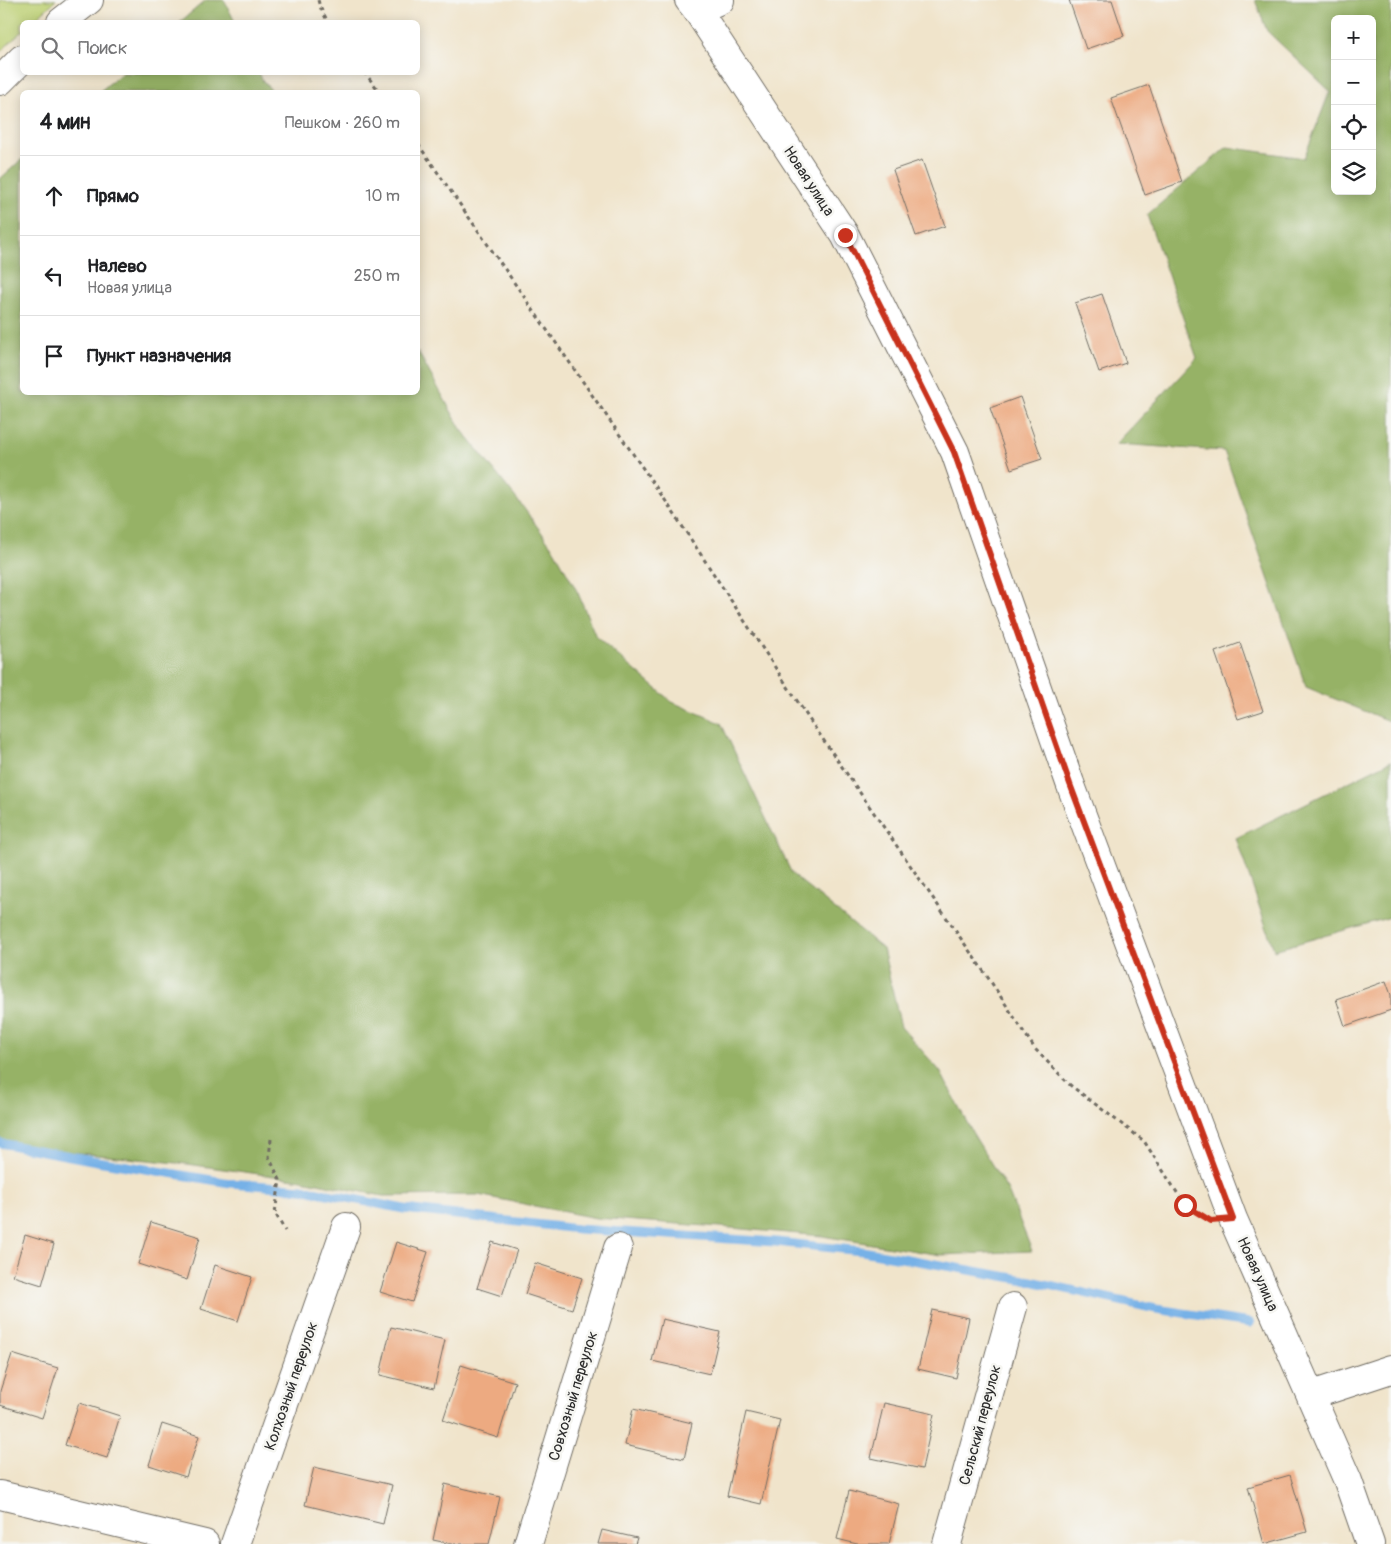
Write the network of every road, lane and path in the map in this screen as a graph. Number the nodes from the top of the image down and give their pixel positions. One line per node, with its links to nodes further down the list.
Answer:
1 (89, 0): 4 (street)
2 (318, 0): 5 (path)
3 (702, 3): 12 (street, Новая улица)
4 (64, 20)
5 (327, 20)
6 (20, 61): 8 (street)
7 (366, 75): 9 (path)
8 (0, 81)
9 (378, 90)
10 (420, 147): 12 (path)
11 (271, 1139): 14 (path)
12 (1233, 1219): 18 (street, Новая улица)
13 (346, 1227): 21 (street, Колхозный переулок)
14 (285, 1231)
15 (618, 1248): 22 (street, Совхозный переулок)
16 (1013, 1306): 23 (street, Сельский переулок)
17 (1391, 1369): 18 (street)
18 (1312, 1395): 24 (street, Новая улица)
19 (0, 1495): 20 (street)
20 (191, 1542)
21 (235, 1544)
22 (528, 1544)
23 (947, 1544)
24 (1370, 1544)

